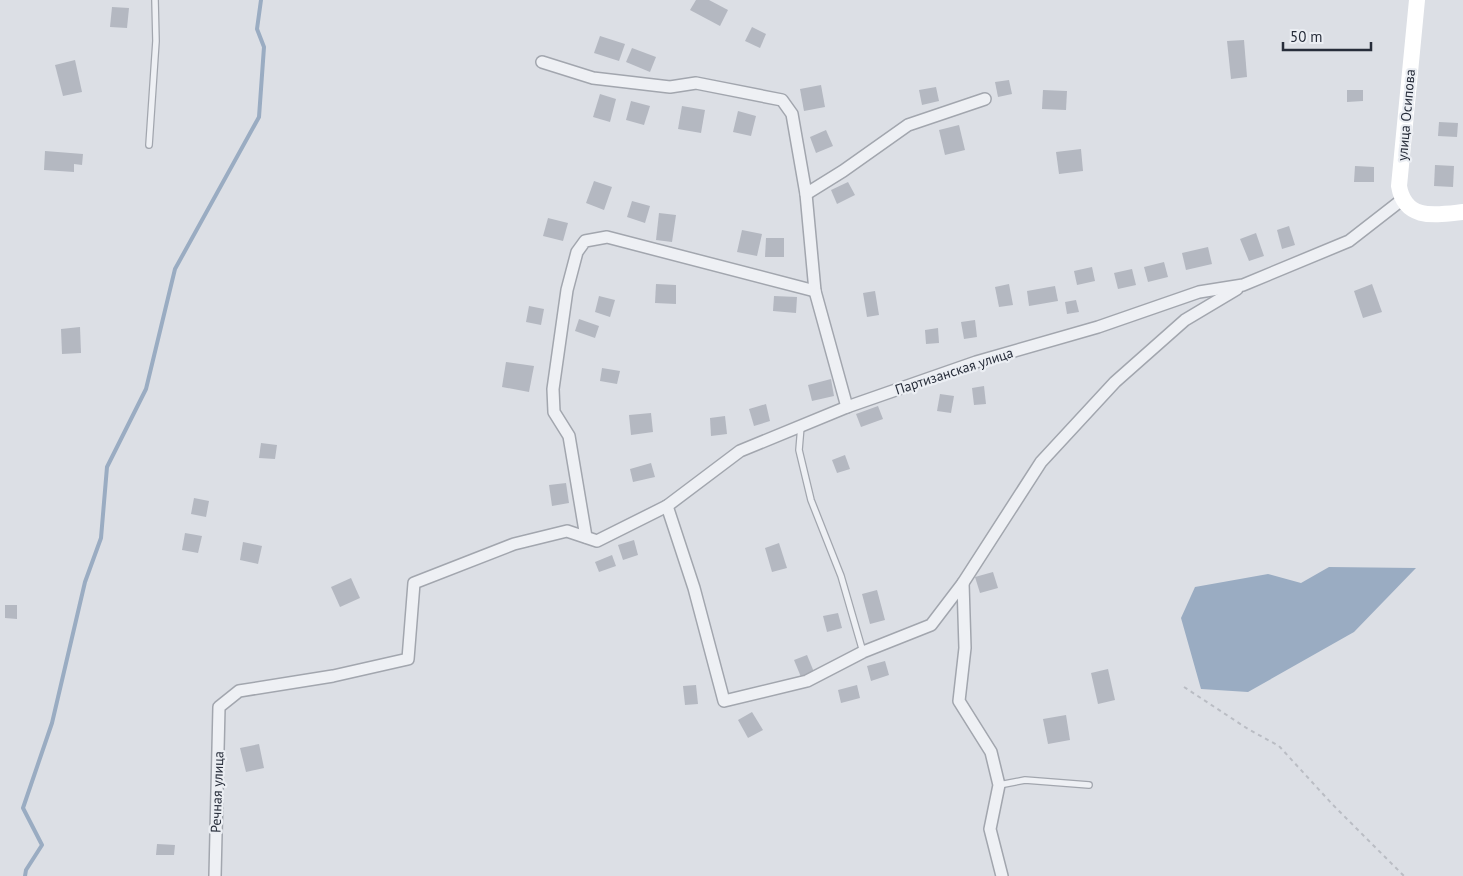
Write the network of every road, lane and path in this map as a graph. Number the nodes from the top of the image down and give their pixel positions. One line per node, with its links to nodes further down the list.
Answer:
1 (155, 0): 5 (lane)
2 (1417, 0): 7 (main road, улица Осипова)
3 (542, 62): 6 (street)
4 (985, 99): 6 (street)
5 (149, 145)
6 (806, 194): 10 (street)
7 (1403, 199): 8 (main road); 9 (street, Партизанская улица)
8 (1463, 212)
9 (1243, 285): 11 (street, Партизанская улица); 15 (street)
10 (815, 291): 11 (street); 14 (street)
11 (848, 407): 12 (street, Партизанская улица)
12 (801, 426): 13 (street, Партизанская улица); 16 (lane)
13 (667, 506): 14 (street, Партизанская улица); 16 (street)
14 (586, 537): 18 (street, Партизанская улица)
15 (963, 583): 16 (street); 20 (street)
16 (863, 652)
17 (1184, 687): 23 (path)
18 (219, 707): 21 (street, Речная улица)
19 (1089, 785): 20 (lane)
20 (999, 786): 22 (street)
21 (215, 876)
22 (1002, 876)
23 (1404, 876)

